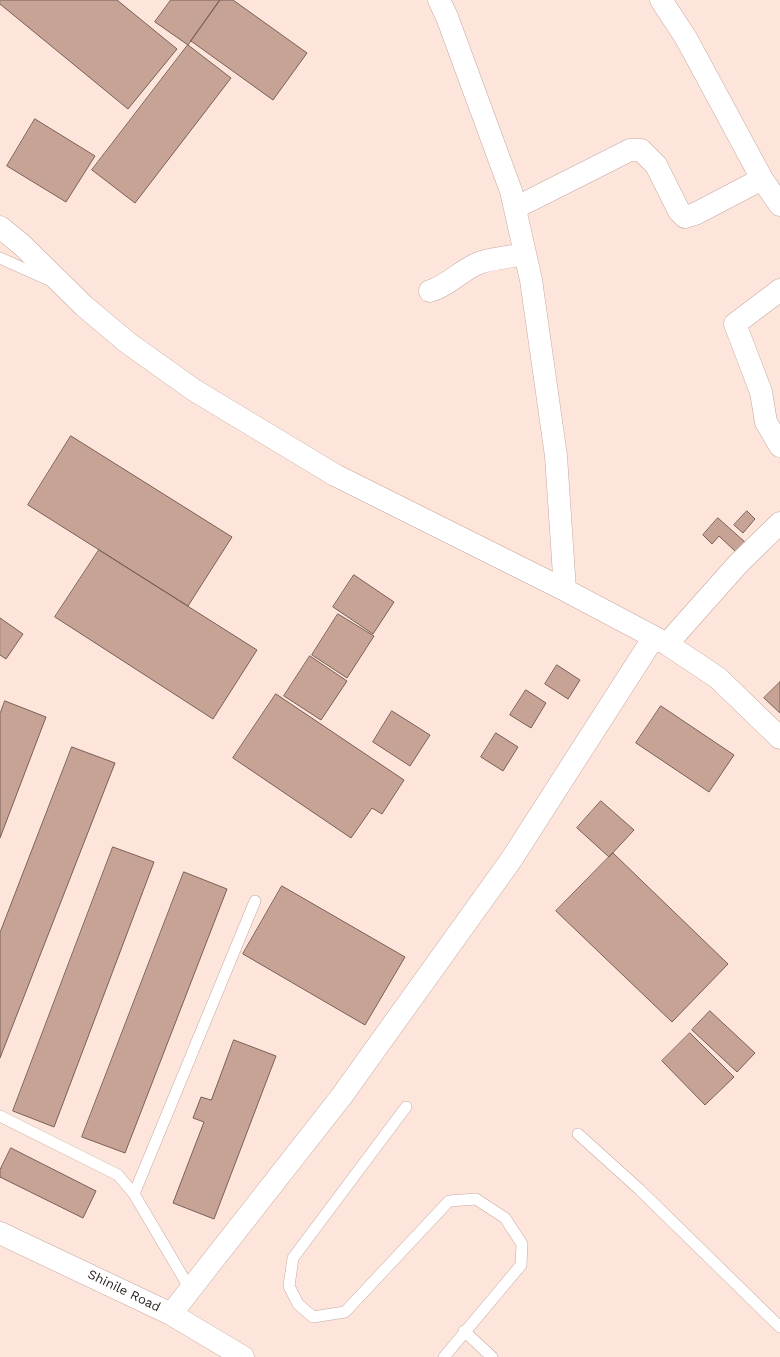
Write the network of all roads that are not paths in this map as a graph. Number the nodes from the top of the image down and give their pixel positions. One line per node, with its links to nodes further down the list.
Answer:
1 (439, 0): 5 (street)
2 (661, 0): 3 (street)
3 (762, 179): 4 (street); 5 (street)
4 (780, 205)
5 (515, 208): 7 (street)
6 (0, 227): 9 (street)
7 (525, 254): 11 (street); 14 (street)
8 (0, 258): 9 (lane)
9 (62, 285): 14 (street)
10 (780, 290): 12 (street)
11 (430, 291)
12 (780, 446)
13 (780, 523): 15 (street)
14 (565, 590): 15 (street)
15 (660, 641): 16 (street); 23 (street)
16 (780, 738)
17 (255, 901): 21 (lane)
18 (406, 1107): 26 (lane)
19 (0, 1116): 21 (lane)
20 (578, 1134): 25 (lane)
21 (134, 1194): 23 (lane)
22 (0, 1233): 24 (street, Shinile Road)
23 (190, 1289): 24 (street)
24 (171, 1314): 27 (street, Shinile Road)
25 (780, 1327)
26 (464, 1331): 28 (lane); 29 (lane)
27 (243, 1357)
28 (444, 1357)
29 (492, 1357)

